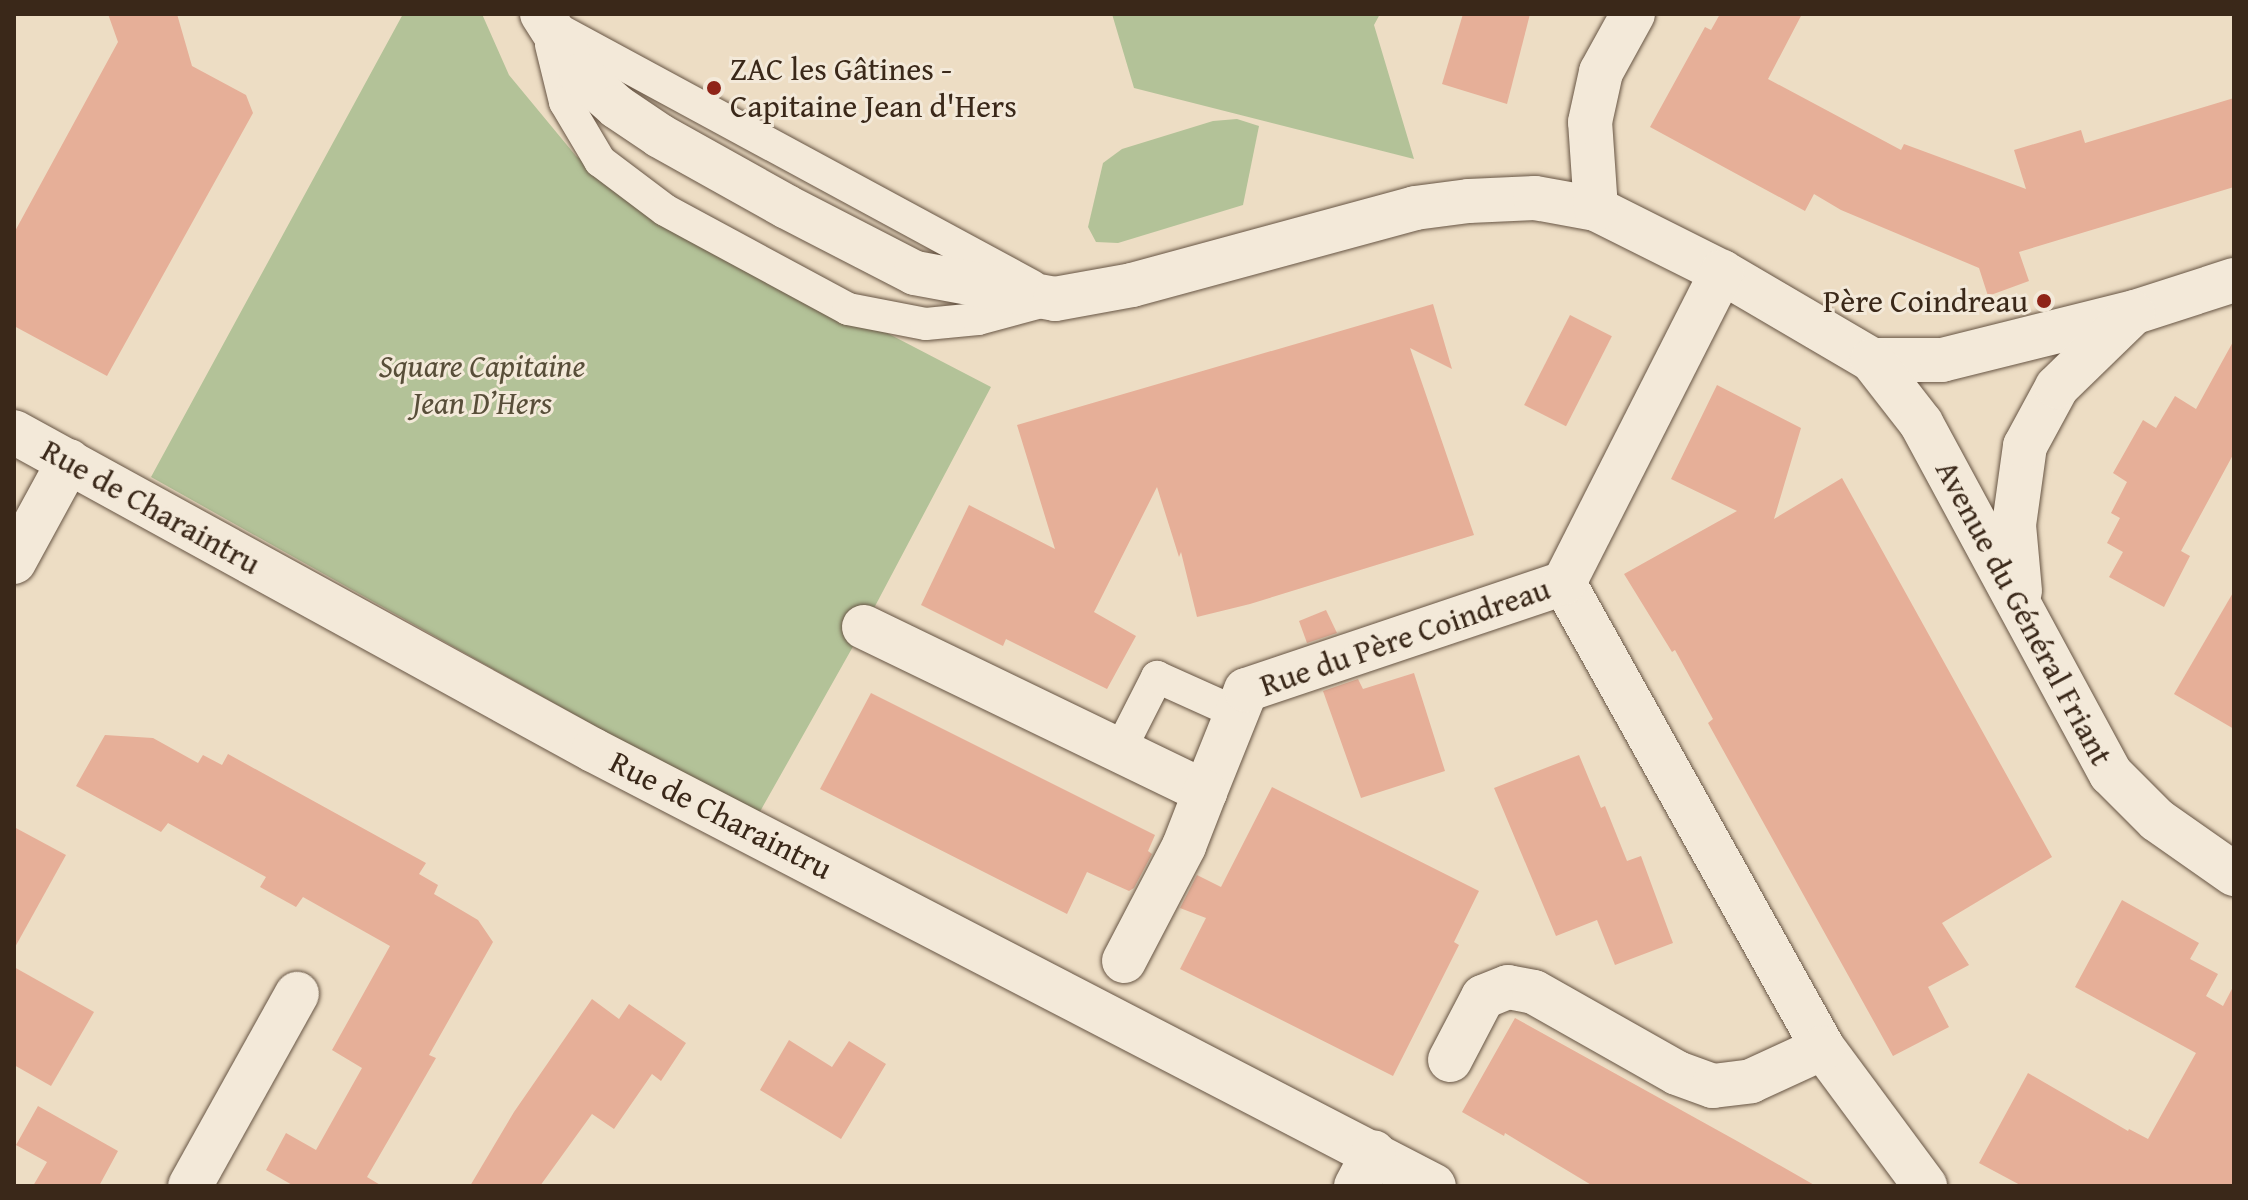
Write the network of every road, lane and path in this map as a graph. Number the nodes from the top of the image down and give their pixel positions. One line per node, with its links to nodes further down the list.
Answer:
1 (1633, 14): 3 (street)
2 (544, 18): 6 (street); 6 (lane)
3 (1596, 209): 4 (street); 6 (street)
4 (1722, 272): 8 (street); 12 (street, Rue du Père Coindreau)
5 (2234, 280): 7 (street)
6 (1055, 299)
7 (2135, 312): 8 (street); 13 (street)
8 (1872, 360): 13 (street, Avenue du Général Friant)
9 (14, 432): 10 (street, Rue de Charaintru)
10 (69, 461): 11 (street); 23 (street, Rue de Charaintru)
11 (14, 562)
12 (1564, 583): 15 (street, Rue du Père Coindreau); 21 (street)
13 (2022, 612): 18 (street, Avenue du Général Friant)
14 (864, 627): 16 (street)
15 (1237, 713): 16 (lane); 17 (street, Rue du Père Coindreau)
16 (1120, 750): 17 (street)
17 (1205, 792): 19 (street, Rue du Père Coindreau)
18 (2234, 874)
19 (1124, 961)
20 (297, 994): 24 (street)
21 (1823, 1048): 22 (street); 26 (street)
22 (1450, 1060)
23 (1365, 1169): 25 (street, Rue de Charaintru)
24 (190, 1186)
25 (1434, 1186)
26 (1925, 1186)

